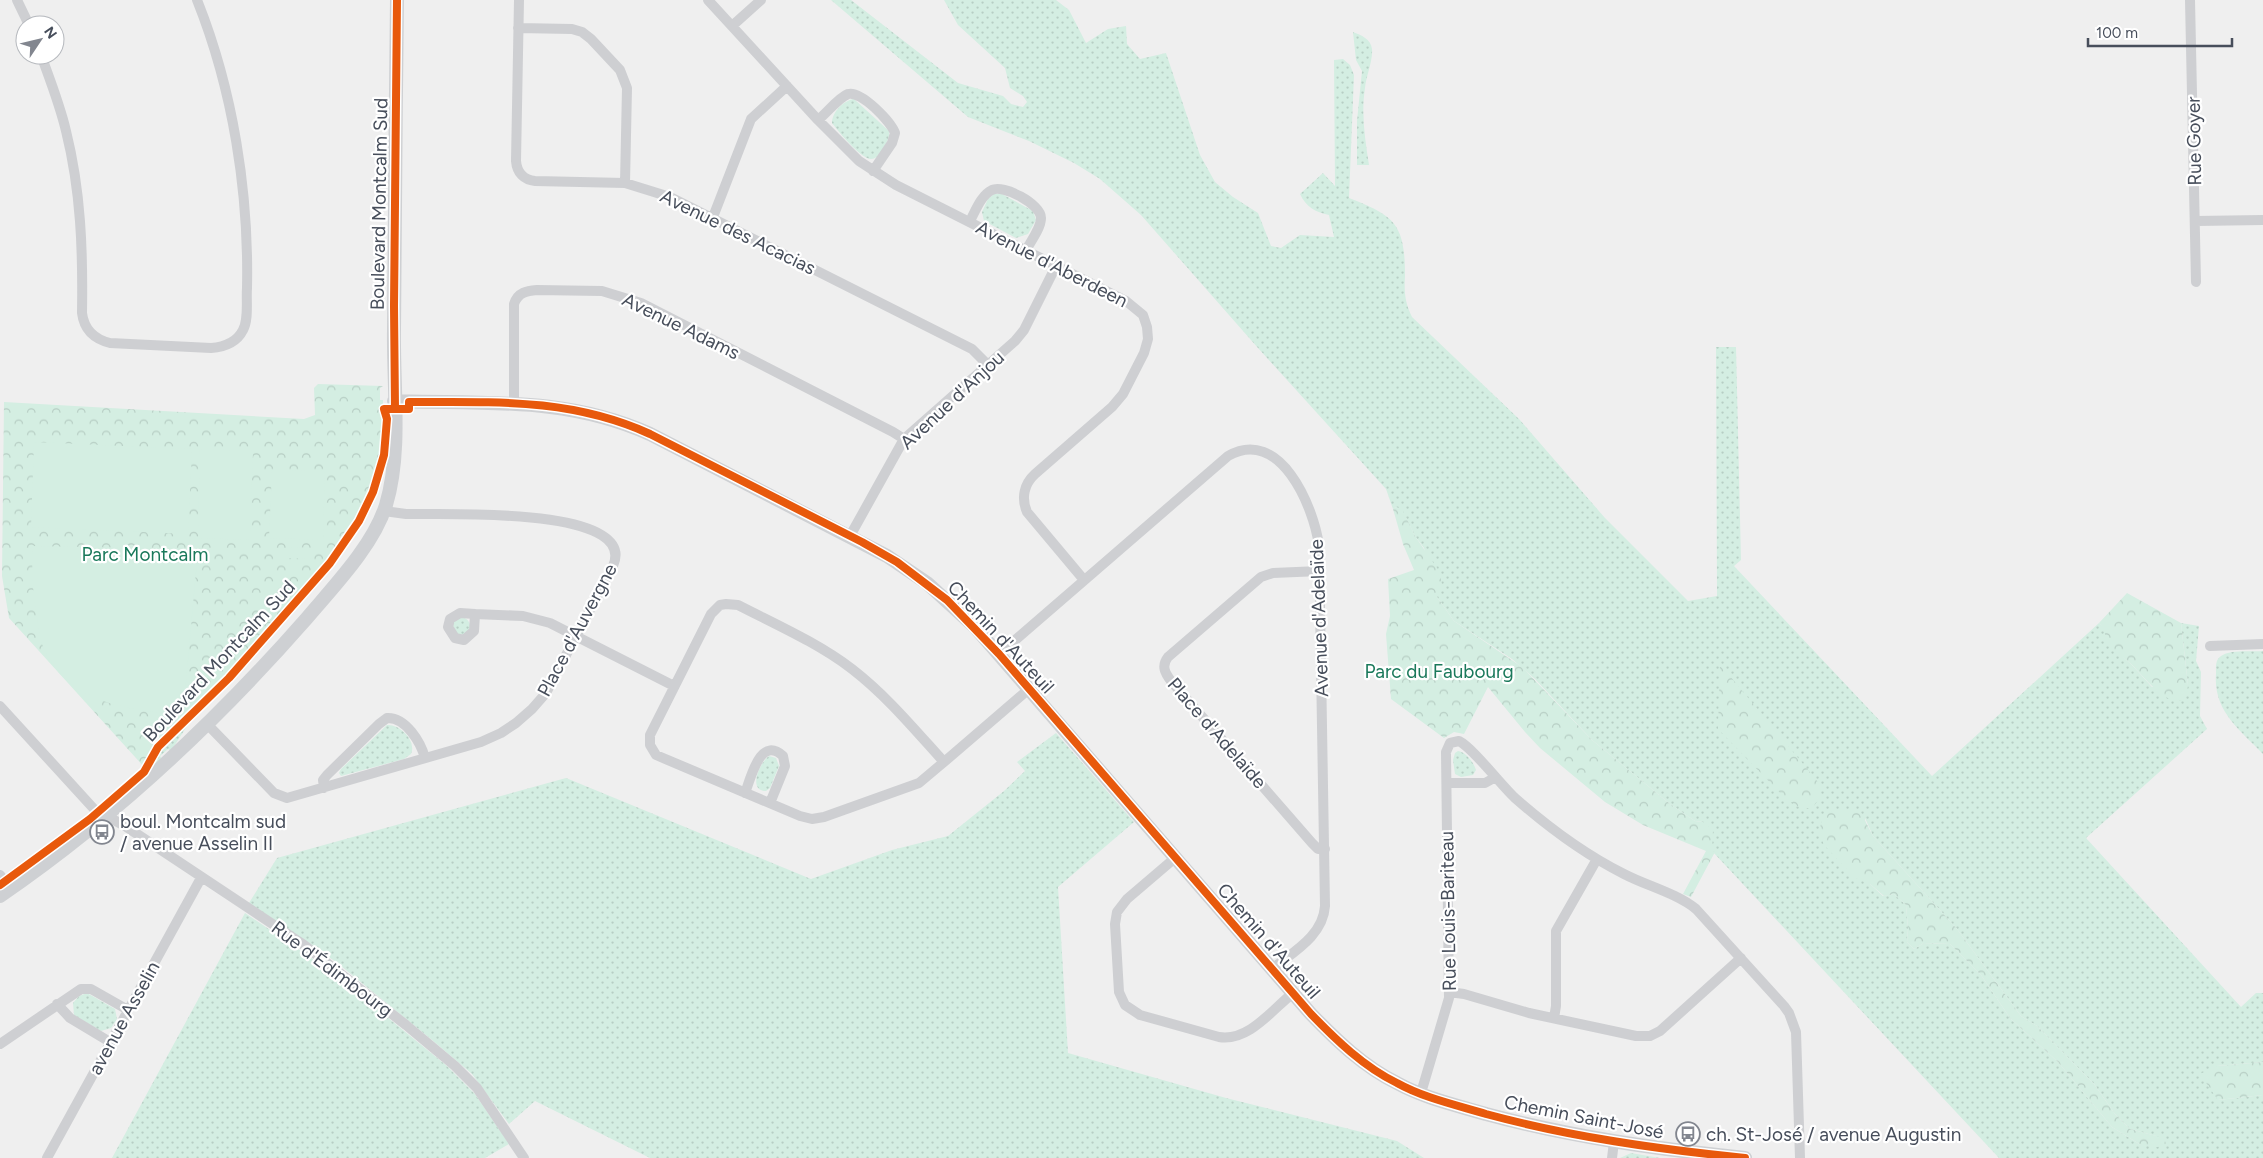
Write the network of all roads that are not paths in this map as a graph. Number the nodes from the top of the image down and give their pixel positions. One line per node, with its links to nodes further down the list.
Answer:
1 (17, 0): 8 (street)
2 (197, 0): 11 (street)
3 (397, 0): 24 (street, Boulevard Montcalm Sud)
4 (519, 0): 10 (street, Avenue des Acacias)
5 (708, 0): 9 (street, Avenue d'Aberdeen)
6 (761, 0): 9 (street)
7 (2190, 0): 18 (street, Rue Goyer)
8 (24, 15)
9 (732, 26): 12 (street, Avenue d'Aberdeen)
10 (518, 28): 15 (street); 15 (street, Avenue des Acacias)
11 (44, 65)
12 (787, 86): 13 (street, Avenue d'Aberdeen); 16 (street)
13 (818, 120): 14 (street, Avenue d'Aberdeen); 14 (street)
14 (873, 171): 19 (street, Avenue d'Aberdeen)
15 (625, 183): 16 (street, Avenue des Acacias)
16 (714, 217): 23 (street, Avenue des Acacias)
17 (2263, 220): 18 (street)
18 (2196, 221): 22 (street, Rue Goyer)
19 (970, 222): 20 (street, Avenue d'Aberdeen); 20 (street)
20 (1026, 250): 21 (street, Avenue d'Aberdeen)
21 (1056, 266): 23 (street, Avenue d'Anjou); 30 (street, Avenue d'Aberdeen)
22 (2196, 282)
23 (988, 365): 26 (street, Avenue d'Anjou)
24 (394, 401): 25 (street, Chemin d'Auteuil); 27 (street, Boulevard Montcalm Sud)
25 (514, 403): 26 (street, Avenue Adams); 28 (street, Chemin d'Auteuil)
26 (904, 439): 28 (street, Avenue d'Anjou)
27 (384, 511): 32 (street, Place d'Auvergne); 39 (street, Boulevard Montcalm Sud)
28 (850, 536): 35 (street, Chemin d'Auteuil)
29 (1320, 571): 30 (street, Avenue d'Adelaïde); 48 (street, Avenue d'Adelaïde); 48 (street, Place d'Adelaïde)
30 (1084, 580): 35 (street, Avenue d'Adelaïde)
31 (475, 614): 32 (street)
32 (578, 636): 36 (street); 40 (street, Place d'Auvergne)
33 (2263, 644): 34 (street)
34 (2210, 646)
35 (999, 654): 37 (street, Chemin d'Auteuil)
36 (674, 686): 41 (street); 45 (street)
37 (1029, 689): 41 (street); 49 (street, Chemin d'Auteuil)
38 (0, 706): 47 (street, Rue d'Édimbourg)
39 (208, 725): 44 (street, Place d'Auvergne); 47 (street, Boulevard Montcalm Sud)
40 (425, 758): 44 (street, Place d'Auvergne); 44 (street)
41 (944, 762): 46 (street)
42 (1494, 778): 43 (street); 43 (street, Rue Louis-Bariteau); 50 (street, Rue Louis-Bariteau)
43 (1447, 783): 56 (street, Rue Louis-Bariteau)
44 (324, 788)
45 (745, 793): 46 (street); 46 (street)
46 (770, 803)
47 (107, 816): 52 (street, Rue d'Édimbourg); 53 (street, Boulevard Montcalm Sud)
48 (1325, 849): 55 (street, Avenue d'Adelaïde)
49 (1175, 858): 55 (street, Chemin d'Auteuil); 57 (street)
50 (1597, 859): 54 (street, Rue Louis-Bariteau); 60 (street)
51 (0, 875): 53 (street)
52 (202, 878): 59 (street, avenue Asselin); 67 (street, Rue d'Édimbourg)
53 (5, 893)
54 (1741, 958): 60 (street); 70 (street, Rue Louis-Bariteau)
55 (1272, 970): 57 (street, Chemin d'Auteuil)
56 (1449, 992): 60 (street); 63 (street, Rue Louis-Bariteau)
57 (1292, 993): 63 (street, Chemin d'Auteuil)
58 (57, 1004): 59 (street); 61 (street); 62 (street)
59 (128, 1010): 61 (street, avenue Asselin)
60 (1554, 1018)
61 (110, 1042): 66 (street, avenue Asselin)
62 (0, 1044)
63 (1421, 1093): 64 (street, Chemin Saint-José)
64 (1614, 1142): 65 (street, Chemin Saint-José); 68 (street)
65 (1673, 1154): 69 (street, Chemin Saint-José)
66 (48, 1158)
67 (524, 1158)
68 (1612, 1158)
69 (1744, 1158)
70 (1800, 1158)

